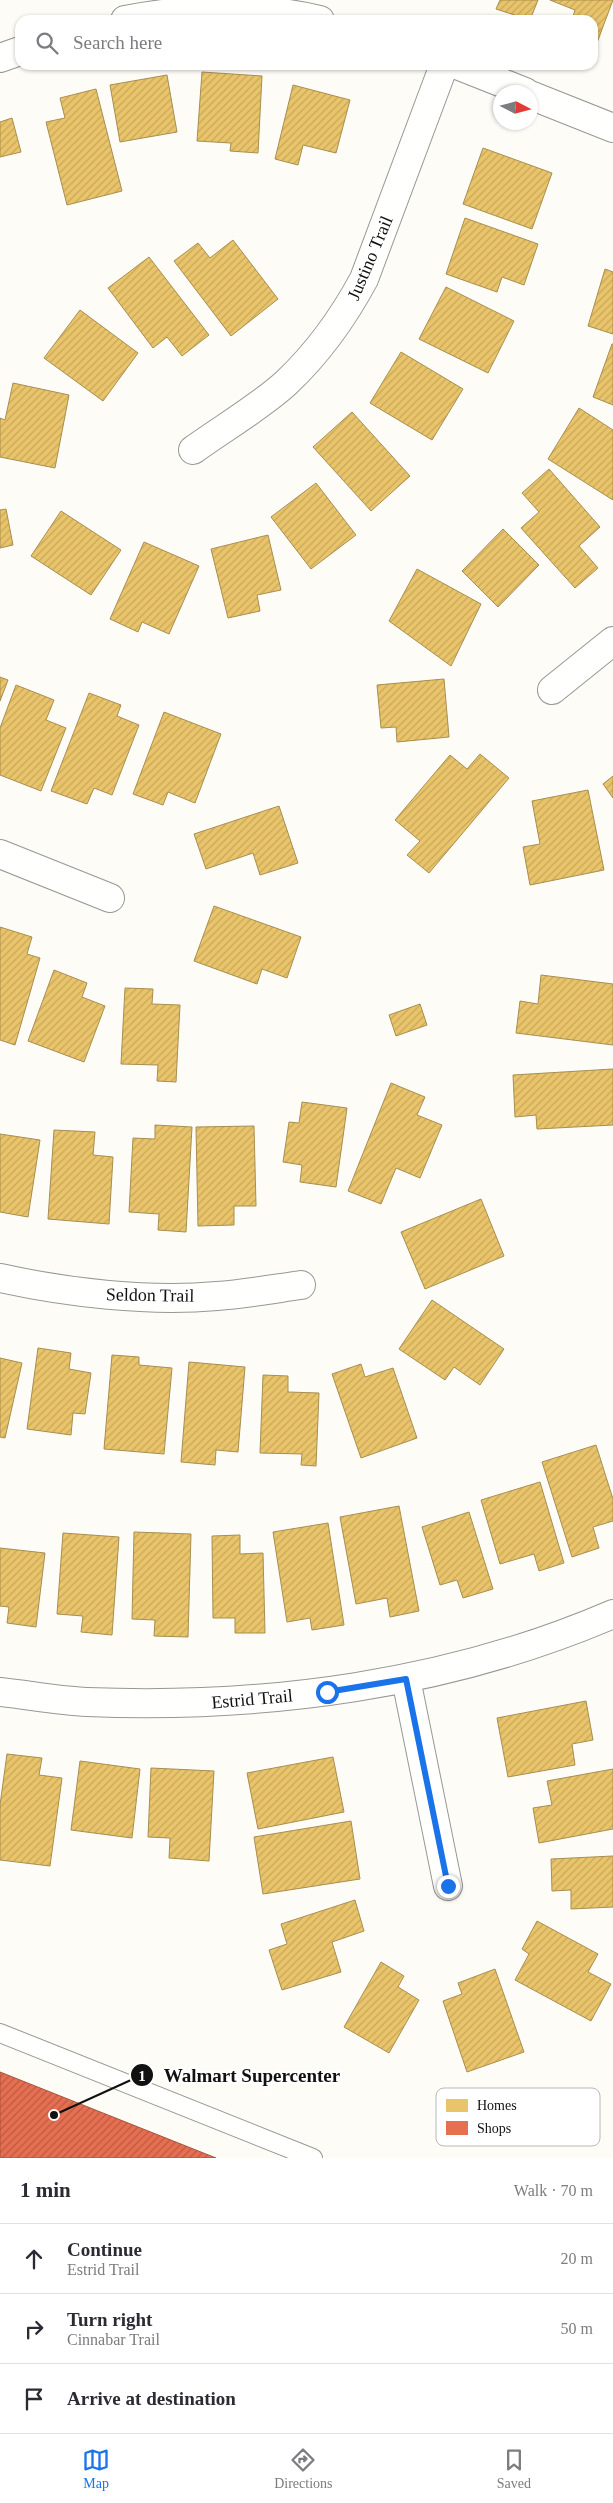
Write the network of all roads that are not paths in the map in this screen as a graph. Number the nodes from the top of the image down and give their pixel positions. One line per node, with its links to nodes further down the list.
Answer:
1 (150, 15): 2 (street)
2 (282, 15)
3 (15, 53): 4 (street)
4 (0, 58)
5 (442, 70): 10 (street, Justino Trail)
6 (470, 70): 7 (street)
7 (507, 85)
8 (538, 98): 9 (street)
9 (613, 128)
10 (193, 450)
11 (613, 641): 12 (street)
12 (552, 690)
13 (0, 854): 14 (street)
14 (110, 898)
15 (0, 1278): 16 (street, Seldon Trail)
16 (300, 1285)
17 (613, 1614): 18 (street, Estrid Trail)
18 (406, 1679): 19 (street, Estrid Trail); 20 (street)
19 (0, 1692)
20 (448, 1886)
21 (0, 2033): 22 (lane)
22 (313, 2158)

